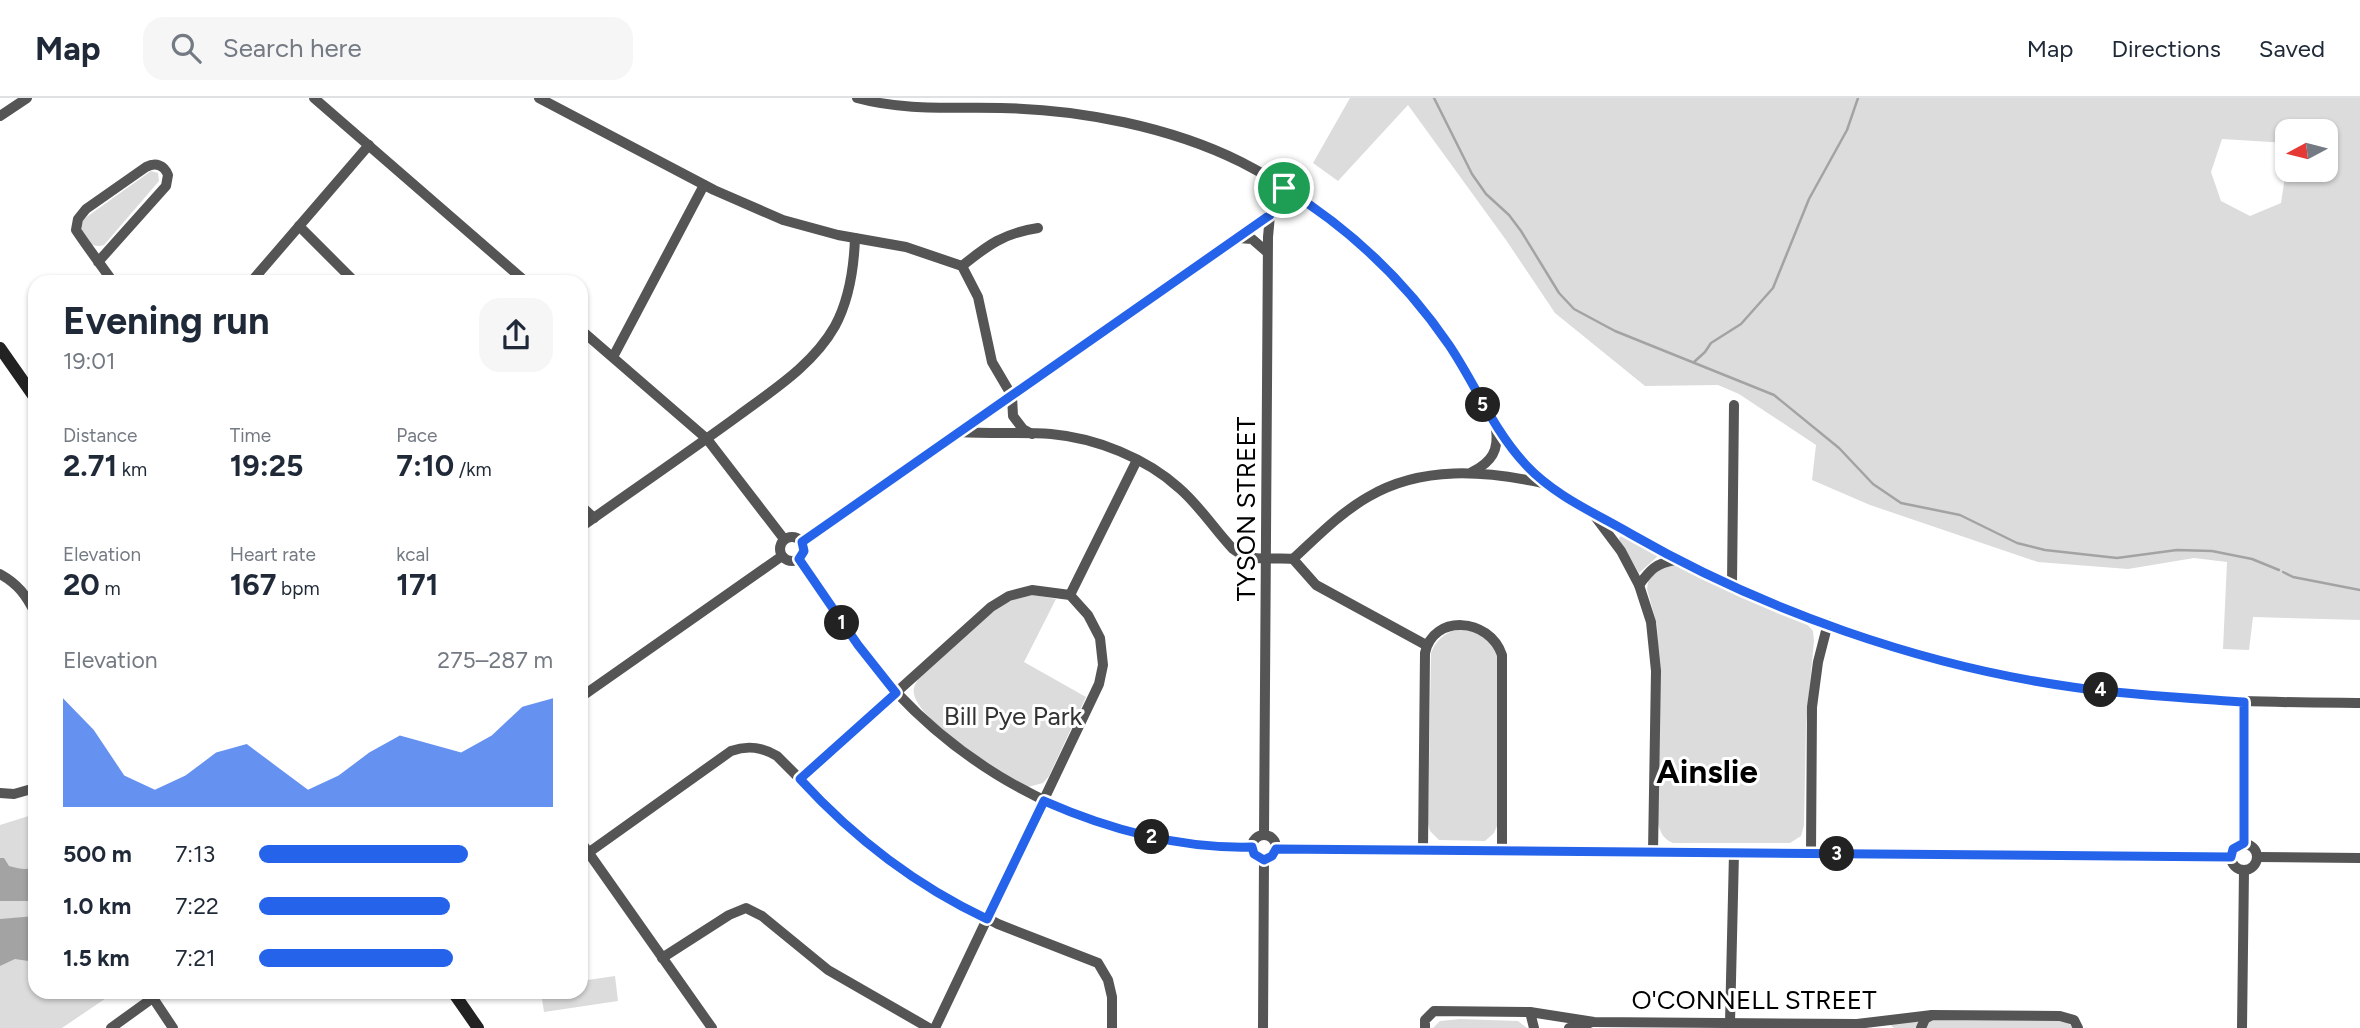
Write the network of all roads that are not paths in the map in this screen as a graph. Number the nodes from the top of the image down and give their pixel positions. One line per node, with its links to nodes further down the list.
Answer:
1 (27, 98): 5 (street)
2 (314, 98): 6 (street)
3 (539, 98): 7 (street)
4 (857, 98): 8 (street)
5 (0, 116)
6 (369, 145): 10 (street); 20 (street)
7 (705, 185): 12 (street); 23 (street)
8 (1284, 188): 9 (street, TYSON STREET); 27 (street)
9 (1270, 215): 13 (street); 14 (street, TYSON STREET)
10 (299, 226): 18 (street); 19 (street)
11 (1038, 228): 16 (street)
12 (855, 238): 16 (street); 30 (street)
13 (1237, 238): 14 (street); 25 (street)
14 (1267, 252): 41 (street, TYSON STREET)
15 (98, 262): 15 (street); 17 (street)
16 (962, 266): 25 (street)
17 (108, 275)
18 (257, 275)
19 (348, 275)
20 (518, 275)
21 (588, 336): 23 (street)
22 (0, 348): 24 (main road)
23 (613, 357): 30 (street)
24 (28, 388)
25 (1012, 396): 28 (street); 29 (street)
26 (1734, 405): 46 (street)
27 (1496, 428): 32 (street); 33 (street)
28 (959, 432): 29 (street); 39 (street)
29 (1032, 434): 31 (street)
30 (707, 439): 36 (street); 38 (street)
31 (1137, 460): 41 (street); 48 (street)
32 (1472, 472): 33 (street); 43 (street)
33 (1544, 483): 35 (street)
34 (588, 512): 36 (street)
35 (1592, 512): 44 (street); 47 (street)
36 (594, 518): 37 (street)
37 (588, 522)
38 (784, 539): 39 (street); 40 (street)
39 (802, 542): 42 (street)
40 (782, 556): 42 (street); 52 (street)
41 (1267, 558): 43 (street); 60 (street, TYSON STREET)
42 (799, 559): 53 (street)
43 (1293, 559): 51 (street)
44 (1676, 560): 46 (street); 47 (street)
45 (0, 574): 49 (street)
46 (1732, 584): 50 (street)
47 (1639, 585): 66 (street)
48 (1070, 595): 53 (street); 59 (street)
49 (28, 598)
50 (1828, 623): 54 (street); 69 (street)
51 (1426, 645): 64 (street); 65 (street)
52 (588, 692)
53 (896, 693): 56 (street); 59 (street)
54 (2244, 702): 55 (street); 61 (street)
55 (2360, 703)
56 (800, 779): 67 (street); 75 (street)
57 (28, 790): 58 (street)
58 (0, 793)
59 (1042, 804): 62 (street); 75 (street)
60 (1264, 835): 62 (street); 63 (street)
61 (2244, 843): 70 (street); 71 (street)
62 (1252, 847): 73 (street)
63 (1276, 849): 64 (street); 73 (street)
64 (1423, 849): 65 (street)
65 (1502, 850): 66 (street)
66 (1653, 852): 68 (street)
67 (588, 853): 76 (street)
68 (1734, 853): 69 (street); 83 (street)
69 (1811, 853): 70 (street)
70 (2231, 857): 74 (street)
71 (2257, 857): 72 (street); 74 (street)
72 (2360, 858)
73 (1264, 860): 95 (street)
74 (2244, 870): 101 (street)
75 (987, 919): 93 (street); 94 (street)
76 (662, 957): 91 (street); 92 (street)
77 (151, 999): 88 (street)
78 (159, 999): 89 (street)
79 (458, 999): 90 (main road)
80 (1530, 1012): 82 (street, O'CONNELL STREET); 96 (street, O'CONNELL STREET); 97 (street)
81 (1932, 1015): 84 (street, O'CONNELL STREET); 85 (street, O'CONNELL STREET); 100 (street)
82 (1594, 1022): 86 (street, O'CONNELL STREET); 98 (street)
83 (1730, 1023): 86 (street, O'CONNELL STREET); 87 (street, O'CONNELL STREET)
84 (1857, 1024): 87 (street, O'CONNELL STREET); 99 (street)
85 (2076, 1024)
86 (1634, 1025)
87 (1829, 1026)
88 (111, 1028)
89 (173, 1028)
90 (478, 1028)
91 (712, 1028)
92 (929, 1028)
93 (935, 1028)
94 (1111, 1028)
95 (1264, 1028)
96 (1425, 1028)
97 (1534, 1028)
98 (1569, 1028)
99 (1872, 1028)
100 (1920, 1028)
101 (2242, 1028)

